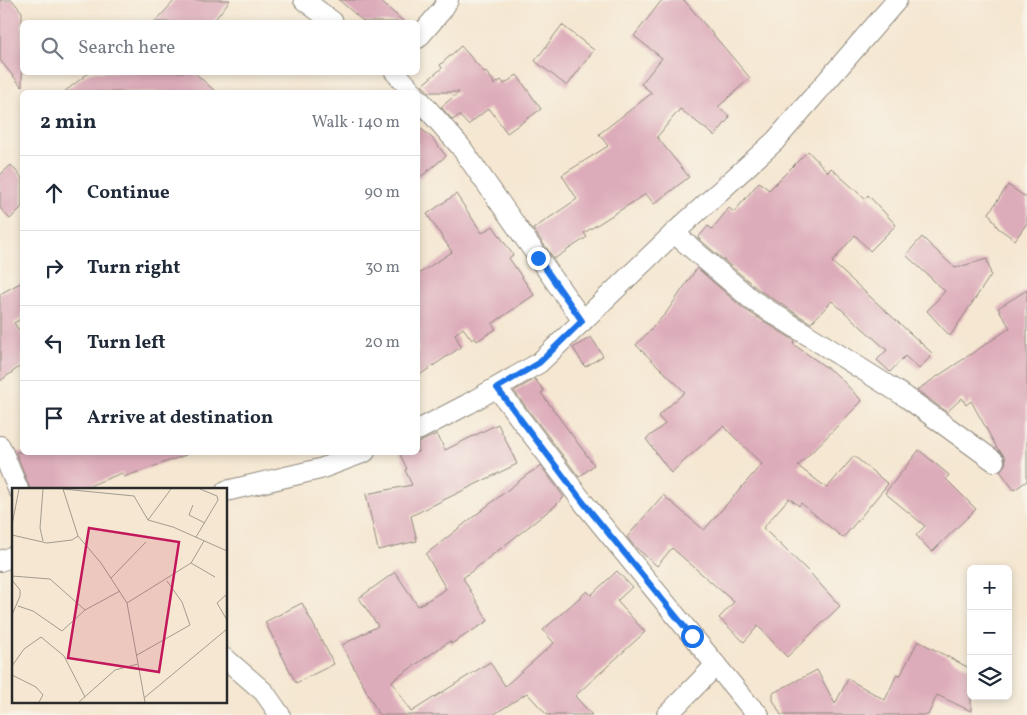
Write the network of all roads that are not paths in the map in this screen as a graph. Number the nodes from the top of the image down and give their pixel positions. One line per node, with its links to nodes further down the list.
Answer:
1 (304, 0): 4 (street)
2 (448, 0): 5 (street)
3 (897, 0): 9 (street)
4 (330, 20)
5 (420, 36)
6 (399, 75): 7 (street)
7 (411, 90)
8 (420, 100): 10 (street)
9 (674, 233): 10 (street); 15 (street)
10 (582, 321): 11 (street)
11 (497, 388): 12 (street); 21 (street)
12 (420, 429)
13 (0, 446): 16 (street)
14 (358, 455): 17 (street)
15 (994, 461)
16 (18, 488)
17 (228, 491)
18 (12, 557): 19 (street)
19 (0, 561)
20 (228, 661): 22 (street)
21 (716, 665): 23 (street); 24 (street)
22 (280, 715)
23 (667, 715)
24 (759, 715)

